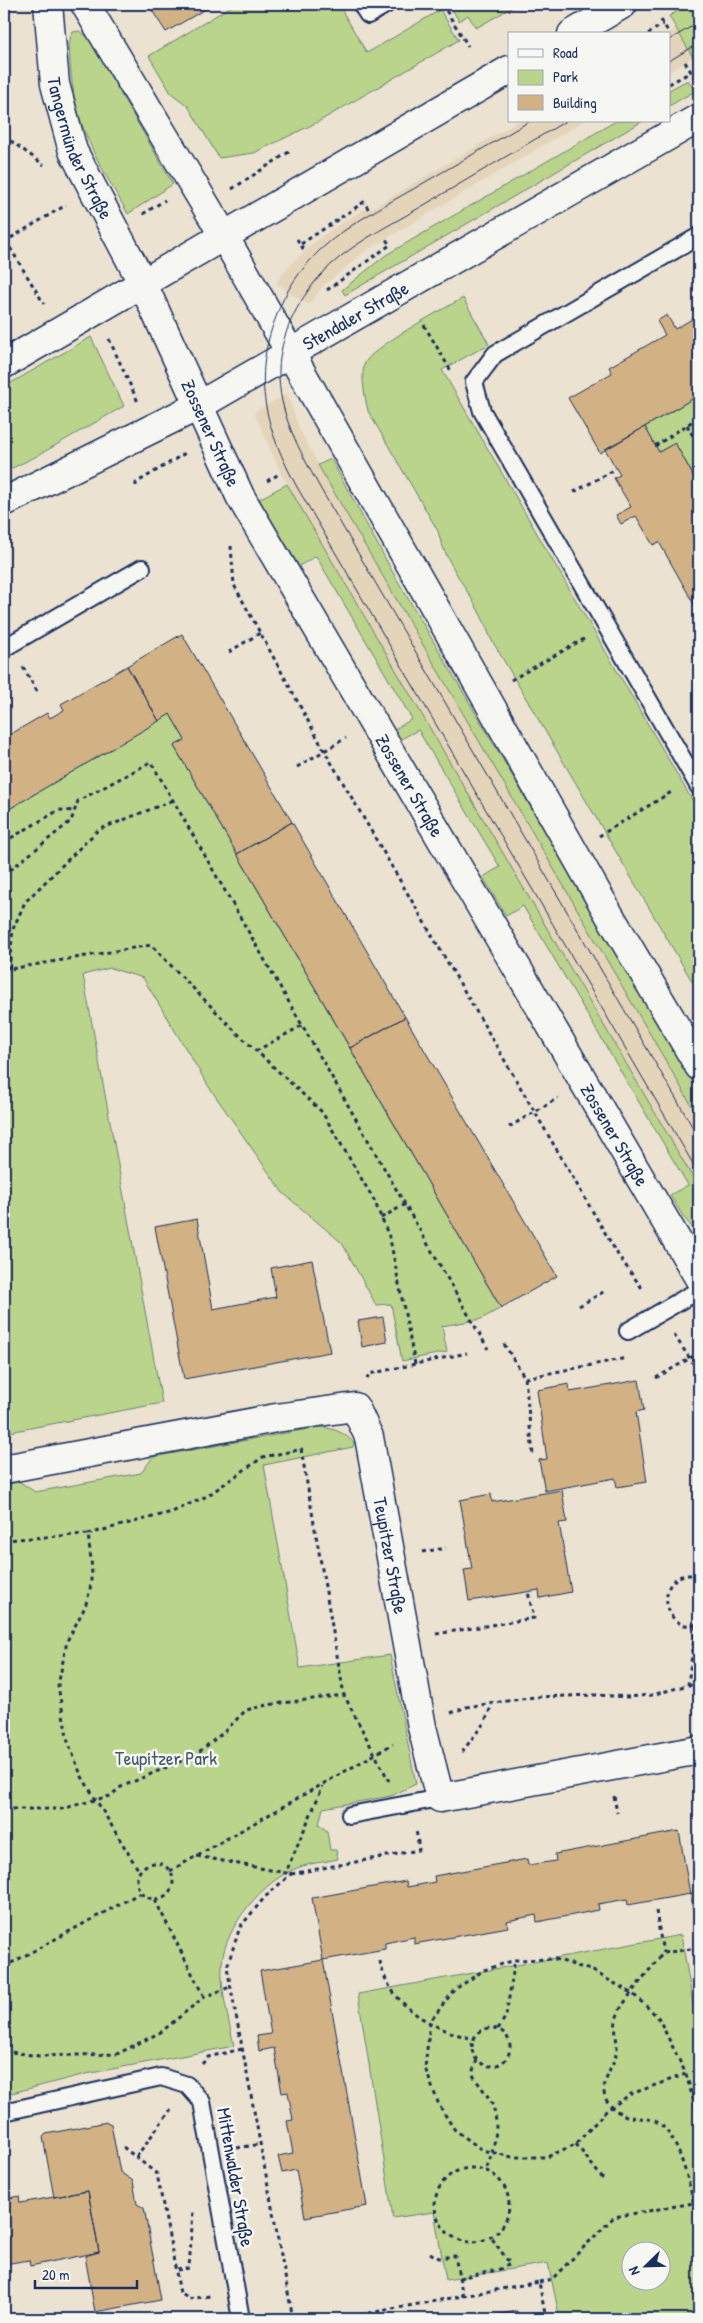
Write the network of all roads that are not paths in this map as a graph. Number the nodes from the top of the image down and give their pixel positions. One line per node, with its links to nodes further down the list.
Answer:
1 (48, 4): 11 (street, Tangermünder Straße)
2 (85, 4): 9 (street)
3 (361, 4): 4 (lane)
4 (387, 4)
5 (624, 4): 6 (street)
6 (575, 32)
7 (508, 71): 9 (street)
8 (699, 118): 12 (street, Stendaler Straße)
9 (224, 236): 11 (street); 12 (street)
10 (699, 236): 18 (lane)
11 (142, 282): 13 (street); 14 (street, Zossener Straße)
12 (290, 353): 14 (street, Stendaler Straße); 19 (street)
13 (4, 364)
14 (198, 406): 15 (street, Stendaler Straße); 20 (street, Zossener Straße)
15 (4, 502)
16 (142, 568): 17 (lane)
17 (4, 648)
18 (697, 783)
19 (699, 1066)
20 (699, 1278)
21 (699, 1290): 22 (lane)
22 (628, 1331)
23 (4, 1469): 25 (street, Teupitzer Straße)
24 (699, 1750): 25 (street)
25 (440, 1798): 26 (lane)
26 (350, 1815)
27 (4, 2112): 28 (lane, Mittenwalder Straße)
28 (241, 2319)

